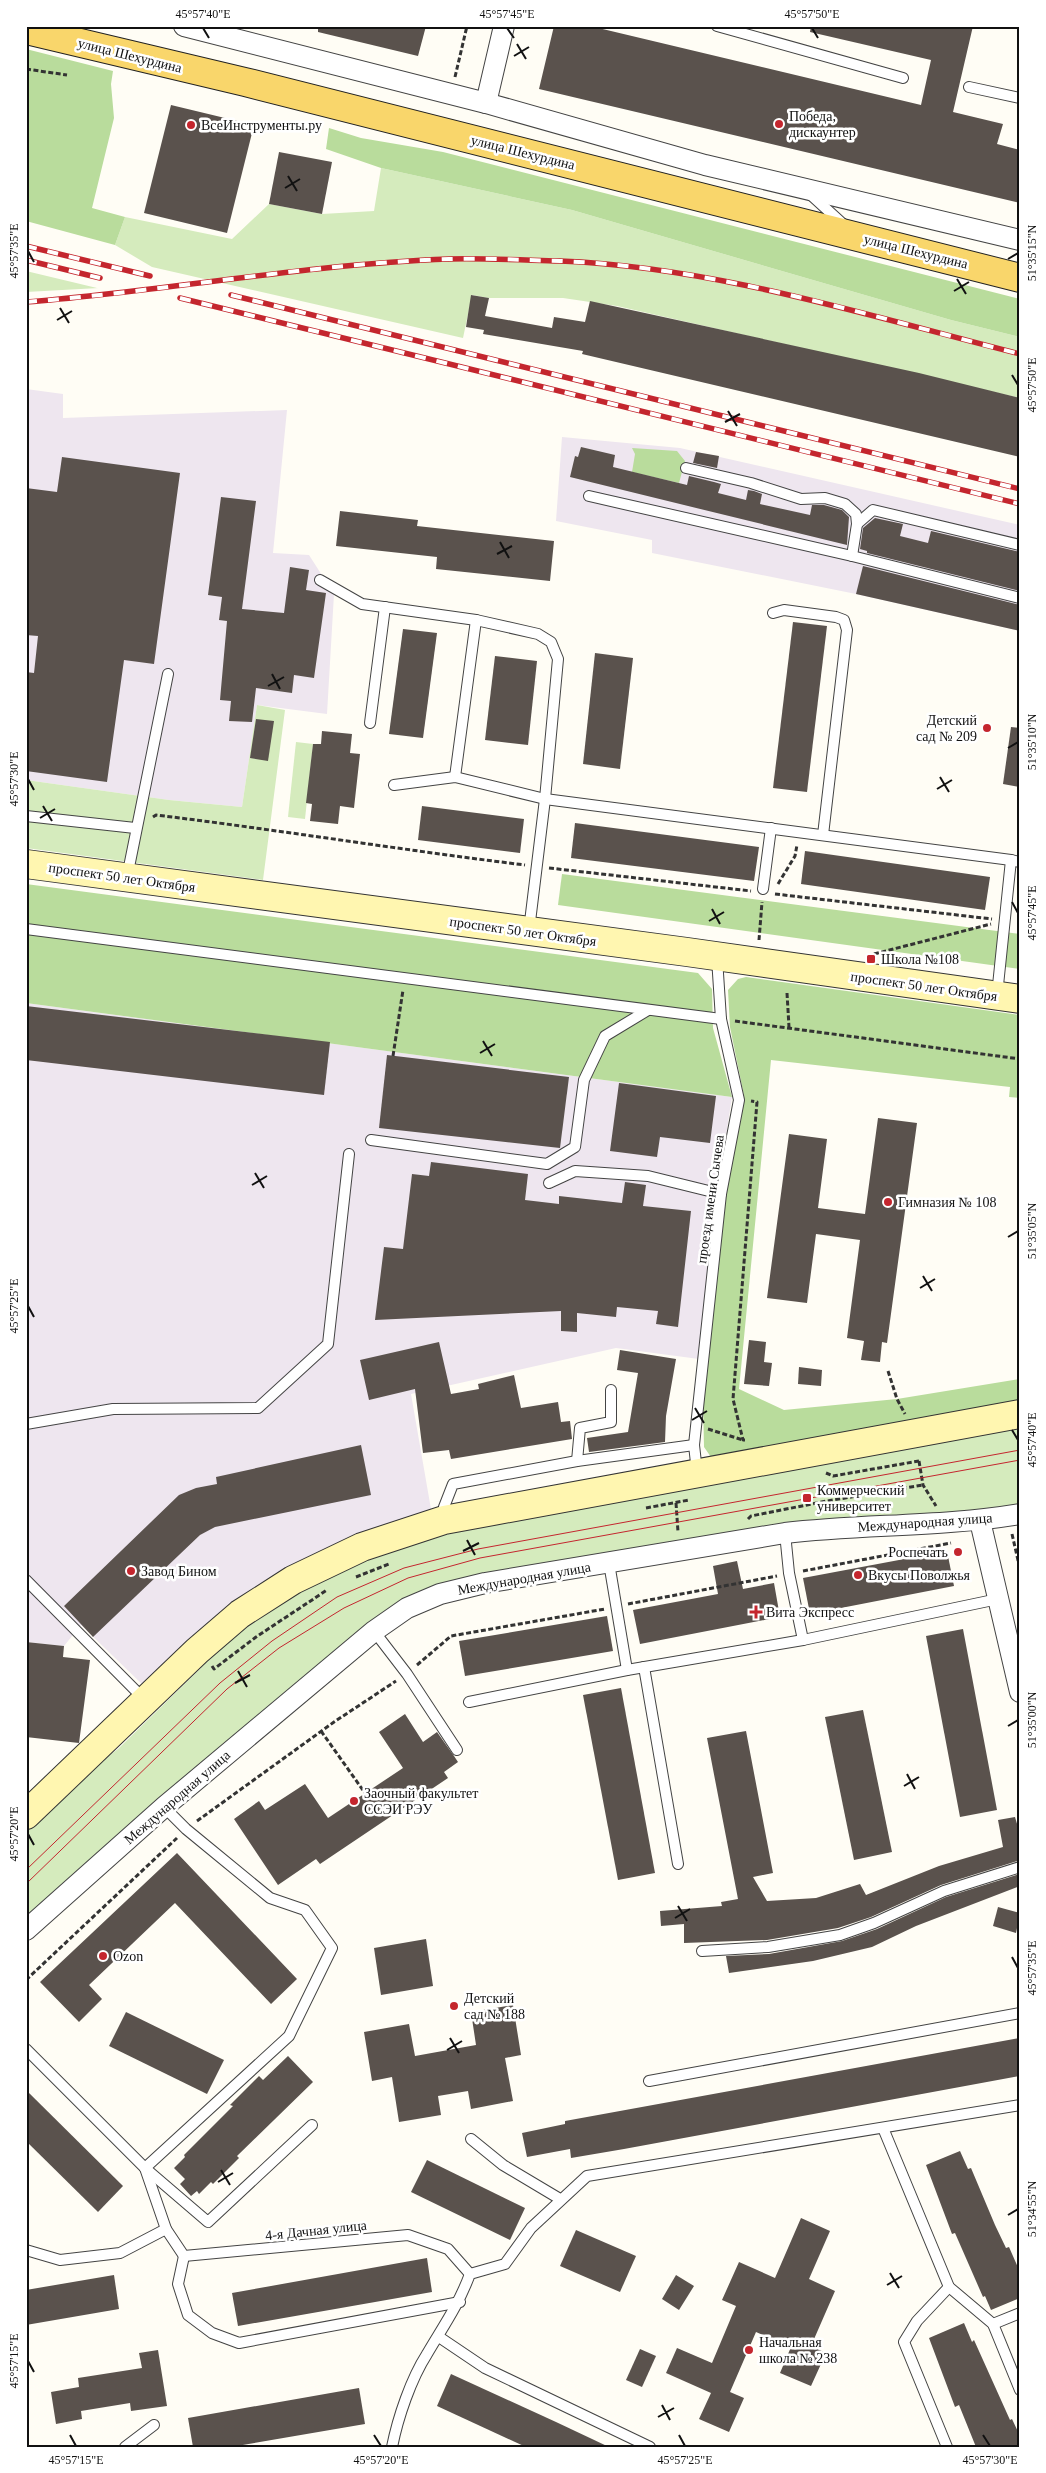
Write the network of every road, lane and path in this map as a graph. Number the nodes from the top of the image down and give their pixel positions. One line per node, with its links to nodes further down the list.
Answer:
1 (184, 26): 12 (street)
2 (467, 26): 9 (path)
3 (504, 26): 12 (street)
4 (717, 26): 8 (lane)
5 (26, 30): 14 (main road, улица Шехурдина)
6 (26, 69): 7 (path)
7 (66, 75)
8 (903, 78)
9 (455, 79)
10 (969, 87): 11 (lane)
11 (1020, 98)
12 (486, 103): 13 (street)
13 (805, 189): 14 (lane); 15 (street)
14 (855, 236): 16 (main road, улица Шехурдина)
15 (1020, 240)
16 (1020, 278)
17 (686, 468): 19 (lane)
18 (589, 496): 21 (lane)
19 (857, 524): 20 (lane); 21 (lane)
20 (1020, 545)
21 (852, 556): 23 (lane)
22 (320, 580): 24 (lane)
23 (1020, 598)
24 (385, 607): 26 (lane); 28 (lane)
25 (773, 613): 36 (lane)
26 (476, 620): 29 (lane); 31 (lane)
27 (168, 674): 33 (lane)
28 (370, 723)
29 (455, 777): 30 (lane); 31 (lane)
30 (394, 785)
31 (545, 800): 34 (lane); 39 (lane)
32 (26, 816): 33 (lane)
33 (135, 828): 39 (path); 40 (lane)
34 (770, 828): 35 (lane); 41 (lane)
35 (799, 832): 36 (lane); 42 (path)
36 (823, 835): 37 (lane)
37 (1016, 861): 43 (lane)
38 (26, 864): 40 (street, проспект 50 лет Октября)
39 (537, 867): 41 (path); 45 (lane)
40 (126, 878): 45 (street, проспект 50 лет Октября)
41 (762, 892): 42 (path); 46 (path)
42 (773, 894): 43 (path)
43 (1004, 921): 47 (path); 51 (lane)
44 (26, 929): 49 (lane)
45 (528, 931): 48 (street, проспект 50 лет Октября)
46 (759, 941)
47 (873, 955)
48 (717, 958): 51 (street, проспект 50 лет Октября); 53 (lane, проезд имени Сычева)
49 (405, 980): 52 (lane); 55 (path)
50 (787, 993): 54 (path)
51 (1008, 998)
52 (648, 1010): 53 (lane); 58 (lane)
53 (721, 1019): 54 (path); 57 (lane, проезд имени Сычева)
54 (789, 1028): 56 (path)
55 (393, 1056)
56 (1020, 1058)
57 (739, 1100): 61 (lane, проезд имени Сычева); 69 (path)
58 (371, 1140)
59 (349, 1154): 65 (lane)
60 (549, 1183): 61 (lane)
61 (721, 1194): 66 (lane, проезд имени Сычева)
62 (888, 1371): 67 (path)
63 (611, 1390): 72 (lane)
64 (1020, 1414): 67 (street)
65 (26, 1424)
66 (697, 1426): 69 (path); 70 (lane, проезд имени Сычева)
67 (904, 1426): 71 (path); 75 (street)
68 (752, 1439): 69 (path)
69 (743, 1440)
70 (694, 1445): 72 (lane); 75 (lane, проезд имени Сычева)
71 (919, 1461): 73 (path); 74 (path)
72 (577, 1462): 77 (lane)
73 (817, 1469)
74 (923, 1485): 79 (path); 81 (path)
75 (687, 1488): 76 (path); 77 (street); 83 (path)
76 (638, 1509)
77 (444, 1520): 100 (street)
78 (980, 1520): 80 (street, Международная улица); 81 (street, Международная улица); 91 (street)
79 (746, 1522)
80 (1015, 1522): 86 (path)
81 (947, 1524): 82 (street, Международная улица); 87 (path)
82 (785, 1533): 85 (street, Международная улица); 87 (lane)
83 (679, 1539)
84 (392, 1563): 88 (path)
85 (609, 1563): 92 (lane); 93 (street, Международная улица)
86 (1020, 1569)
87 (789, 1573): 92 (path); 94 (lane)
88 (351, 1579)
89 (26, 1580): 100 (lane)
90 (335, 1586): 96 (path)
91 (998, 1599): 94 (lane); 99 (street)
92 (616, 1607): 97 (lane); 98 (path)
93 (374, 1631): 98 (lane); 105 (street, Международная улица)
94 (803, 1640): 95 (lane)
95 (644, 1667): 97 (lane); 108 (lane)
96 (214, 1669)
97 (627, 1670): 101 (lane)
98 (407, 1674): 102 (path); 103 (lane)
99 (1020, 1692)
100 (146, 1701): 106 (street)
101 (469, 1702)
102 (321, 1731): 104 (path); 107 (path)
103 (457, 1750)
104 (365, 1793)
105 (164, 1807): 107 (lane); 110 (street, Международная улица)
106 (26, 1815)
107 (186, 1829): 112 (path); 120 (lane)
108 (678, 1864)
109 (1020, 1867): 111 (lane)
110 (26, 1930)
111 (702, 1951)
112 (26, 1980)
113 (1020, 2013): 115 (lane)
114 (26, 2049): 120 (lane)
115 (649, 2081)
116 (1020, 2105): 118 (lane)
117 (312, 2125): 120 (lane)
118 (883, 2128): 121 (lane); 126 (lane)
119 (471, 2139): 121 (lane)
120 (145, 2168): 122 (lane)
121 (560, 2199): 125 (lane)
122 (166, 2229): 123 (lane); 124 (lane)
123 (26, 2250)
124 (184, 2256): 125 (lane, 4-я Дачная улица); 127 (lane)
125 (470, 2274): 127 (lane)
126 (949, 2287): 129 (lane); 136 (lane)
127 (460, 2302): 130 (lane)
128 (1020, 2312): 129 (lane)
129 (993, 2324): 131 (lane)
130 (439, 2337): 134 (lane); 135 (lane)
131 (1020, 2390)
132 (154, 2425): 133 (lane)
133 (125, 2447)
134 (392, 2447)
135 (650, 2447)
136 (947, 2447)

